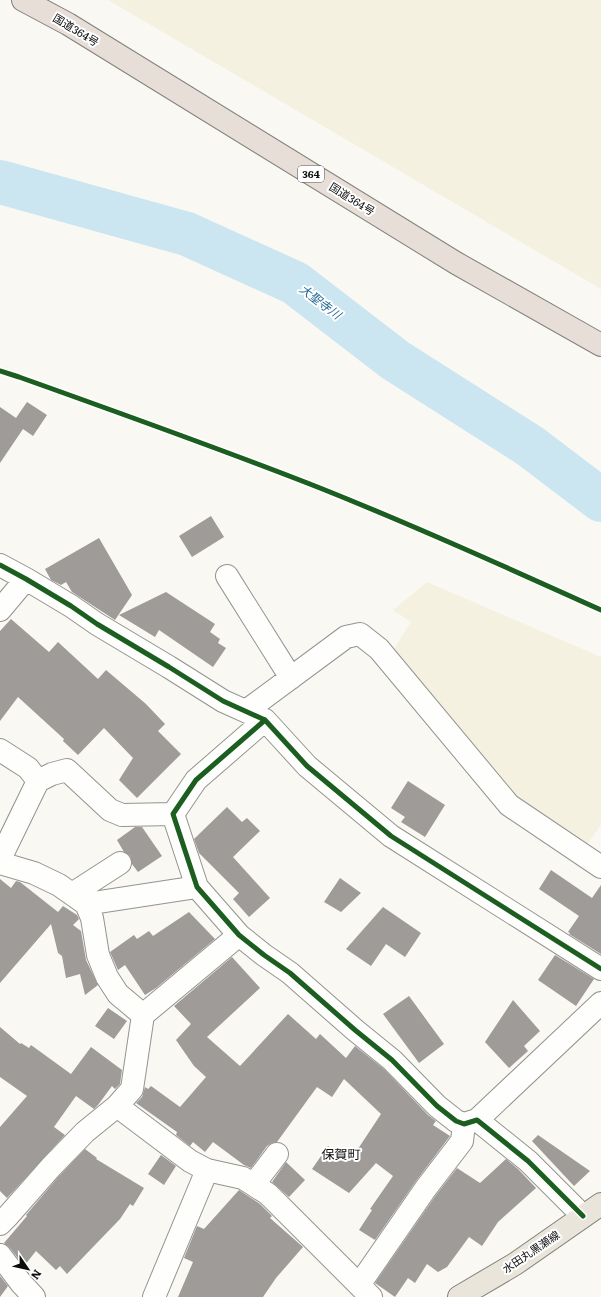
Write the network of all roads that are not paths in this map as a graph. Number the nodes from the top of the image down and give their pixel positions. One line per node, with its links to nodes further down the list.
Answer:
1 (23, 0): 2 (highway, 国道364号 / 364)
2 (601, 345)
3 (0, 566): 5 (street)
4 (227, 576): 7 (street)
5 (26, 579): 6 (street); 8 (street)
6 (0, 610)
7 (291, 678): 8 (street); 16 (street)
8 (246, 711): 9 (street)
9 (265, 720): 12 (street); 20 (street)
10 (0, 750): 11 (street)
11 (38, 782): 12 (street); 13 (street)
12 (173, 814): 17 (street)
13 (0, 859)
14 (0, 863): 18 (street)
15 (120, 863): 18 (street)
16 (601, 867)
17 (197, 887): 18 (street); 19 (street)
18 (79, 899): 22 (street)
19 (239, 935): 22 (street); 24 (street)
20 (601, 969)
21 (601, 1003): 24 (street)
22 (143, 1014): 23 (street)
23 (117, 1106): 26 (street); 29 (street)
24 (470, 1122): 28 (street); 31 (street)
25 (277, 1154): 27 (street)
26 (207, 1170): 27 (street); 33 (street)
27 (254, 1184): 31 (street)
28 (592, 1210): 34 (main road, 水田丸黒瀬線)
29 (0, 1224)
30 (0, 1255): 32 (street)
31 (365, 1291)
32 (34, 1297)
33 (154, 1297)
34 (459, 1297)

